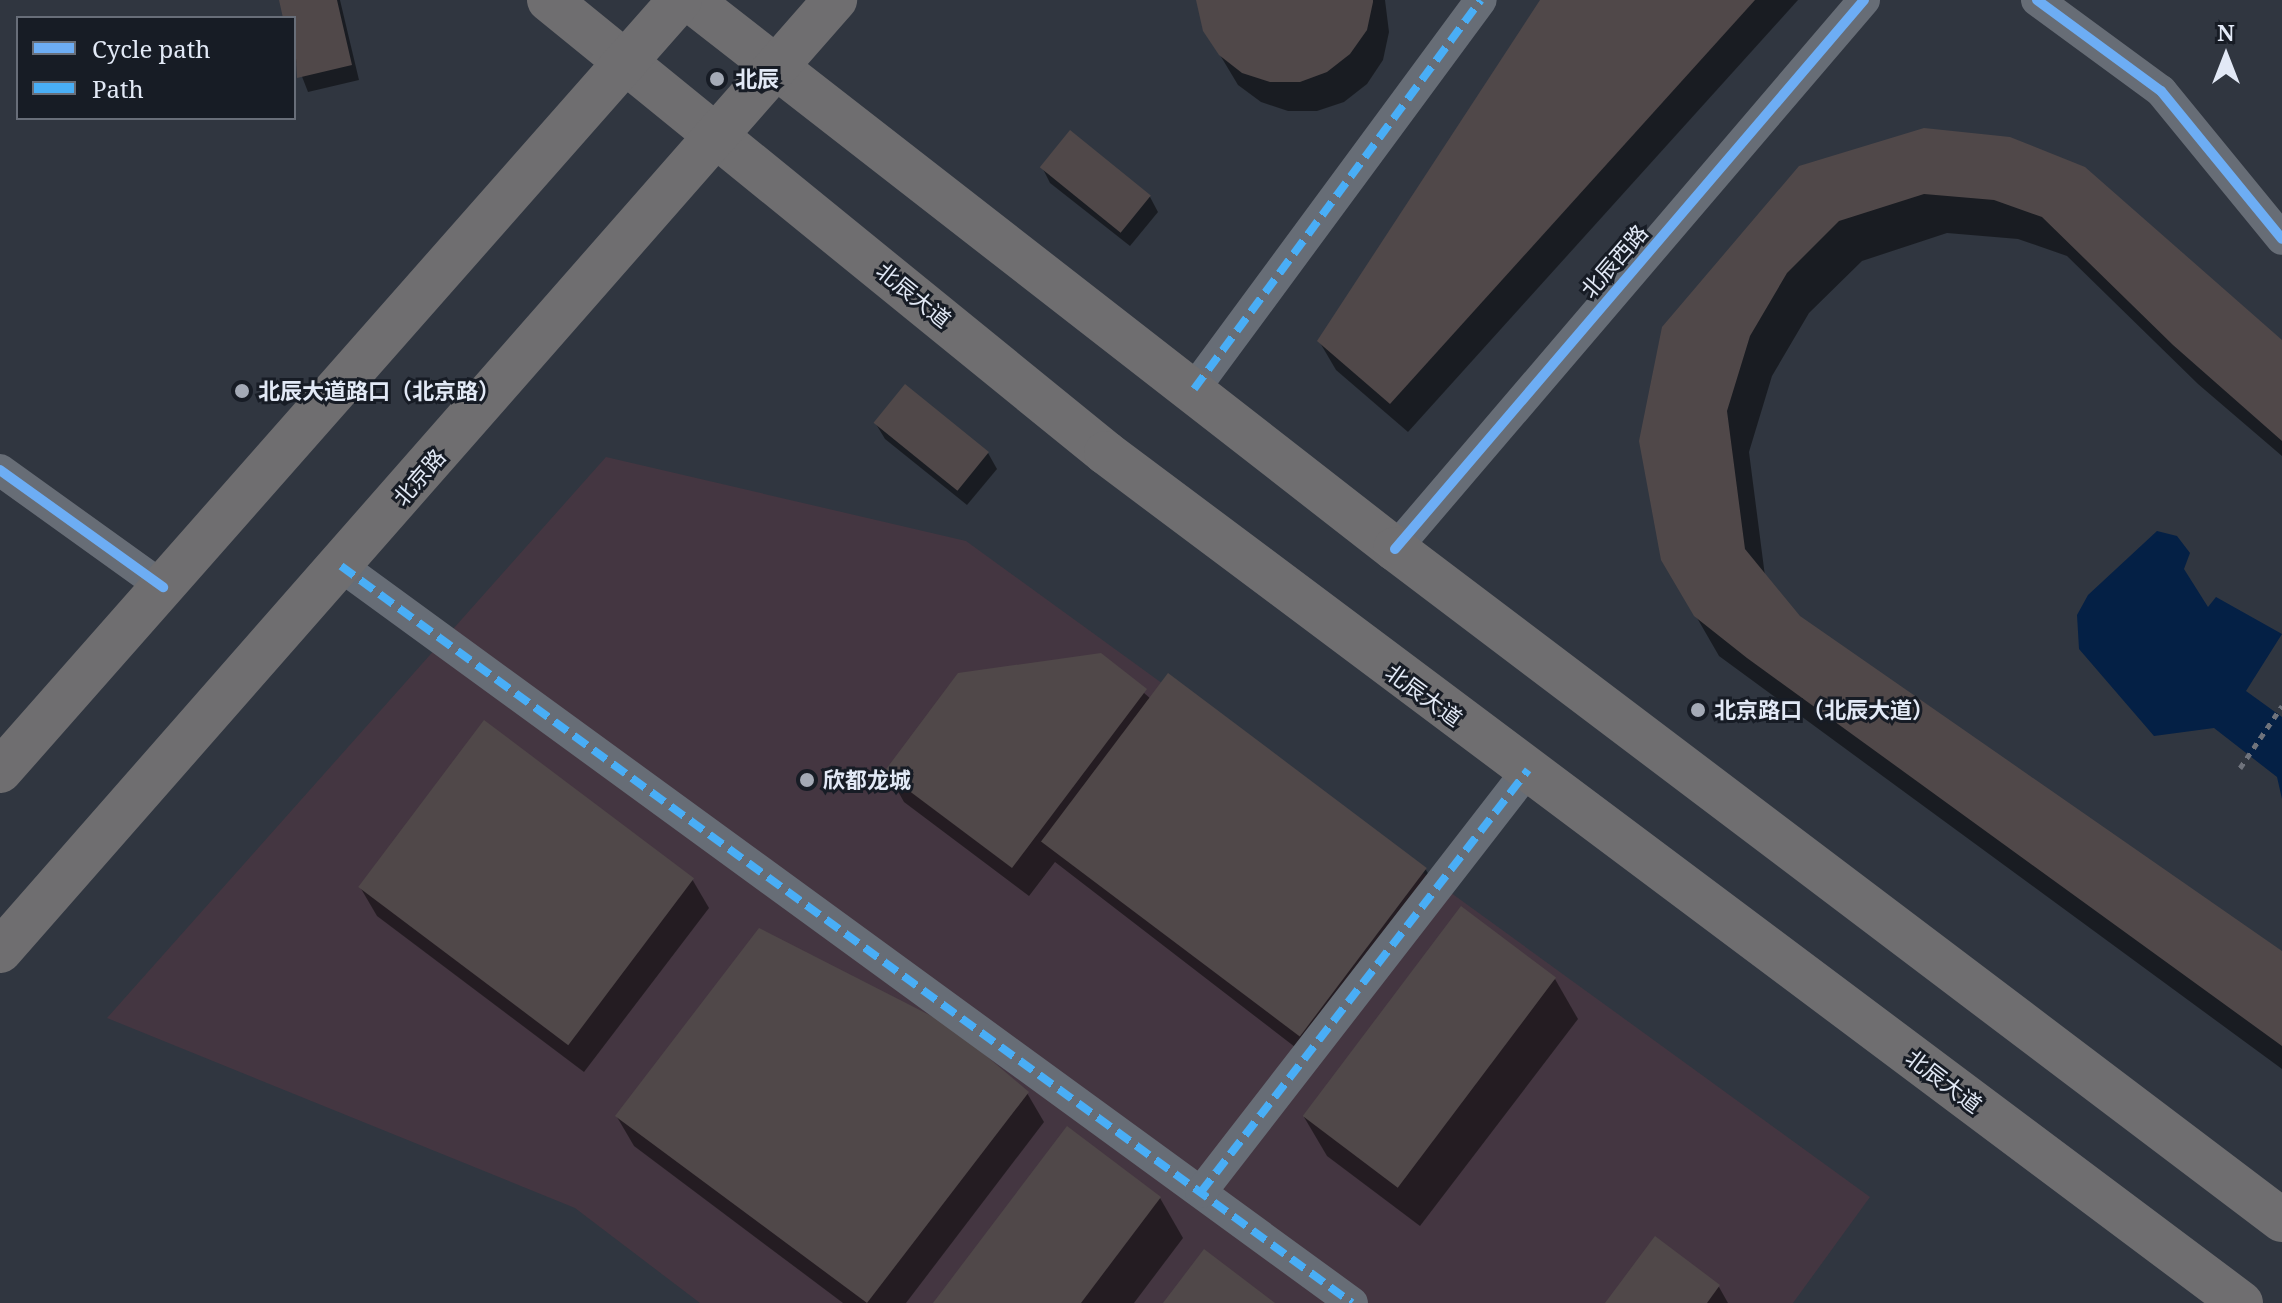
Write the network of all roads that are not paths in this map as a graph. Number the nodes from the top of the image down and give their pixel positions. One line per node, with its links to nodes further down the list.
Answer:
1 (549, 0): 8 (main road, 北辰大道)
2 (680, 0): 8 (main road)
3 (690, 0): 9 (main road)
4 (835, 0): 9 (main road, 北京路)
5 (1481, 0): 12 (street)
6 (1864, 0): 14 (street, 北辰西路)
7 (2037, 0): 11 (street)
8 (626, 62): 10 (main road, 北辰大道); 16 (main road)
9 (776, 66): 10 (main road, 北京路); 12 (main road)
10 (720, 136): 15 (main road, 北京路); 17 (main road, 北辰大道)
11 (2282, 239)
12 (1194, 389): 14 (main road)
13 (0, 470): 16 (street)
14 (1395, 549): 21 (main road)
15 (341, 566): 19 (main road, 北京路); 20 (street)
16 (163, 587): 18 (main road)
17 (1528, 770): 20 (street); 23 (main road, 北辰大道)
18 (0, 771)
19 (0, 951)
20 (1201, 1192): 22 (street)
21 (2282, 1220)
22 (1352, 1303)
23 (2241, 1303)

